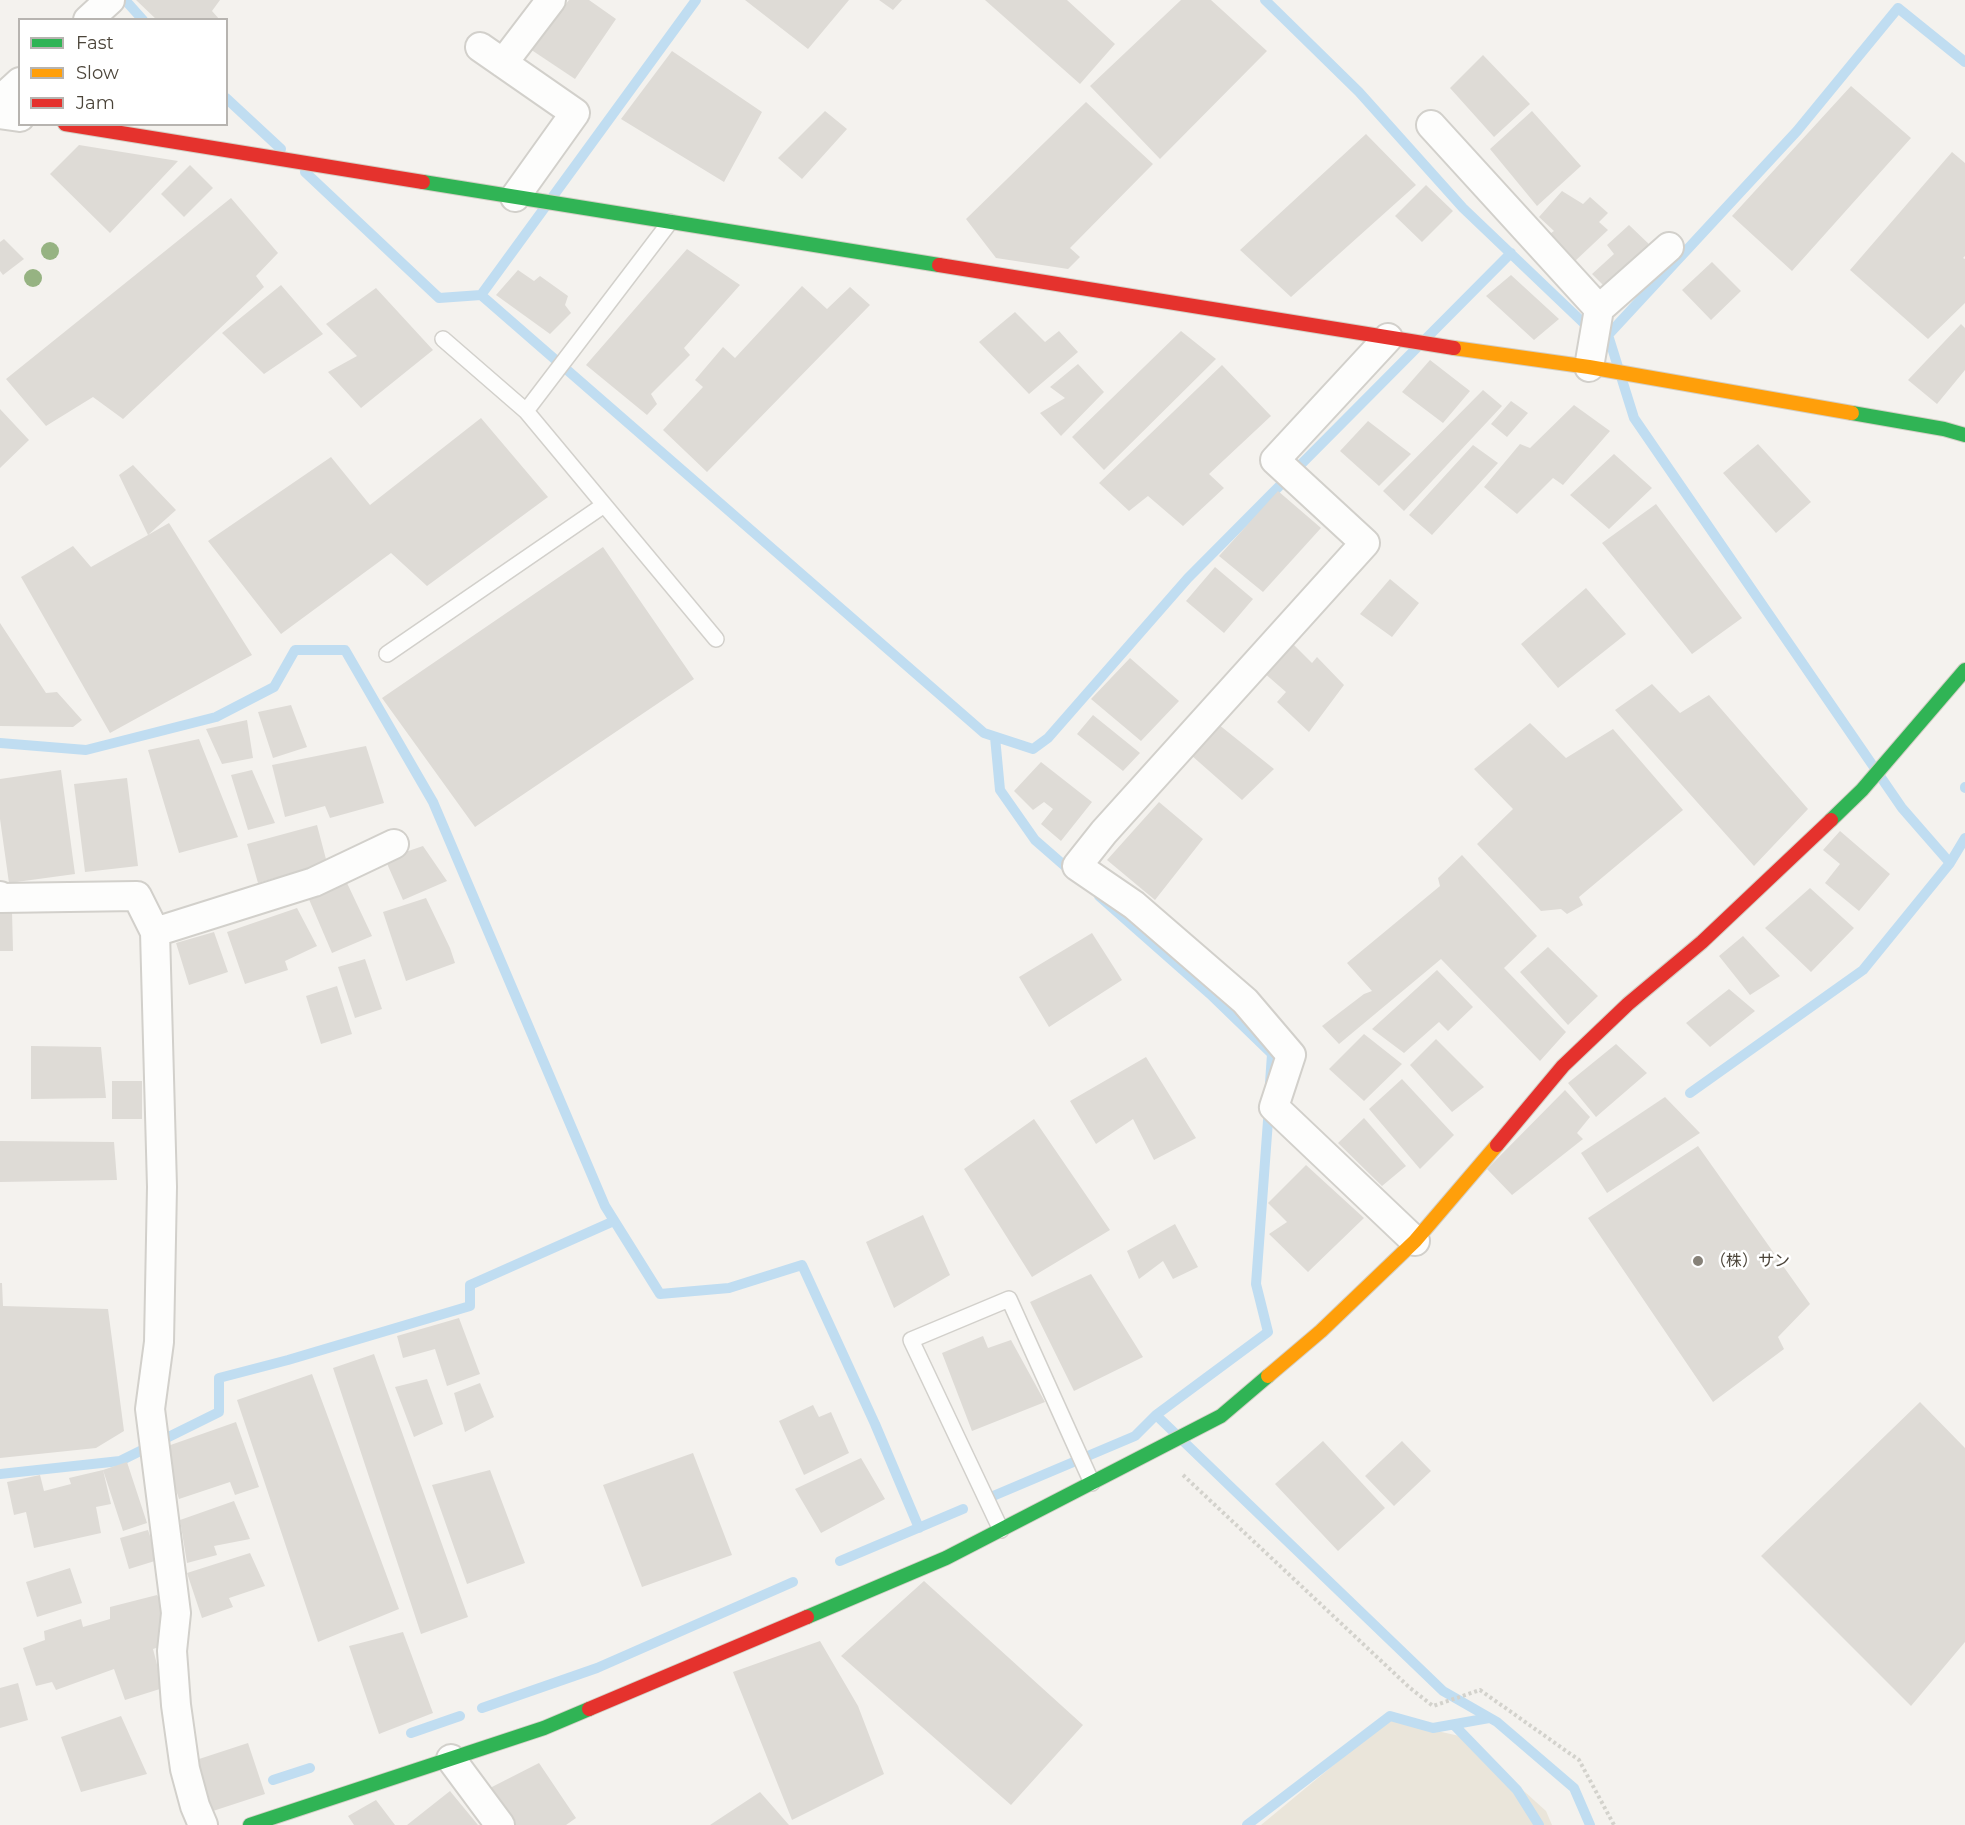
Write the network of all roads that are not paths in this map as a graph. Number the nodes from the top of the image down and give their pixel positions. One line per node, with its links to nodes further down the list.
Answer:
1 (110, 0): 3 (street)
2 (551, 0): 10 (street)
3 (90, 18)
4 (18, 84): 5 (street)
5 (0, 100)
6 (0, 114): 7 (street)
7 (18, 117)
8 (1431, 125): 15 (street)
9 (77, 126): 10 (street)
10 (525, 199): 11 (street)
11 (670, 222): 13 (street); 16 (lane)
12 (1669, 247): 15 (street)
13 (1388, 338): 15 (street); 25 (street)
14 (443, 339): 16 (lane)
15 (1598, 341): 17 (street)
16 (526, 411): 18 (lane)
17 (1965, 435)
18 (604, 505): 19 (lane); 20 (lane)
19 (716, 639)
20 (387, 654)
21 (1965, 670): 25 (street)
22 (394, 844): 24 (street)
23 (0, 896): 24 (street)
24 (155, 932): 30 (street)
25 (1415, 1241): 26 (street)
26 (1092, 1483): 27 (street); 27 (lane)
27 (1001, 1530): 28 (street)
28 (451, 1759): 29 (street); 32 (street)
29 (286, 1820): 31 (street)
30 (203, 1825)
31 (250, 1825)
32 (500, 1825)

